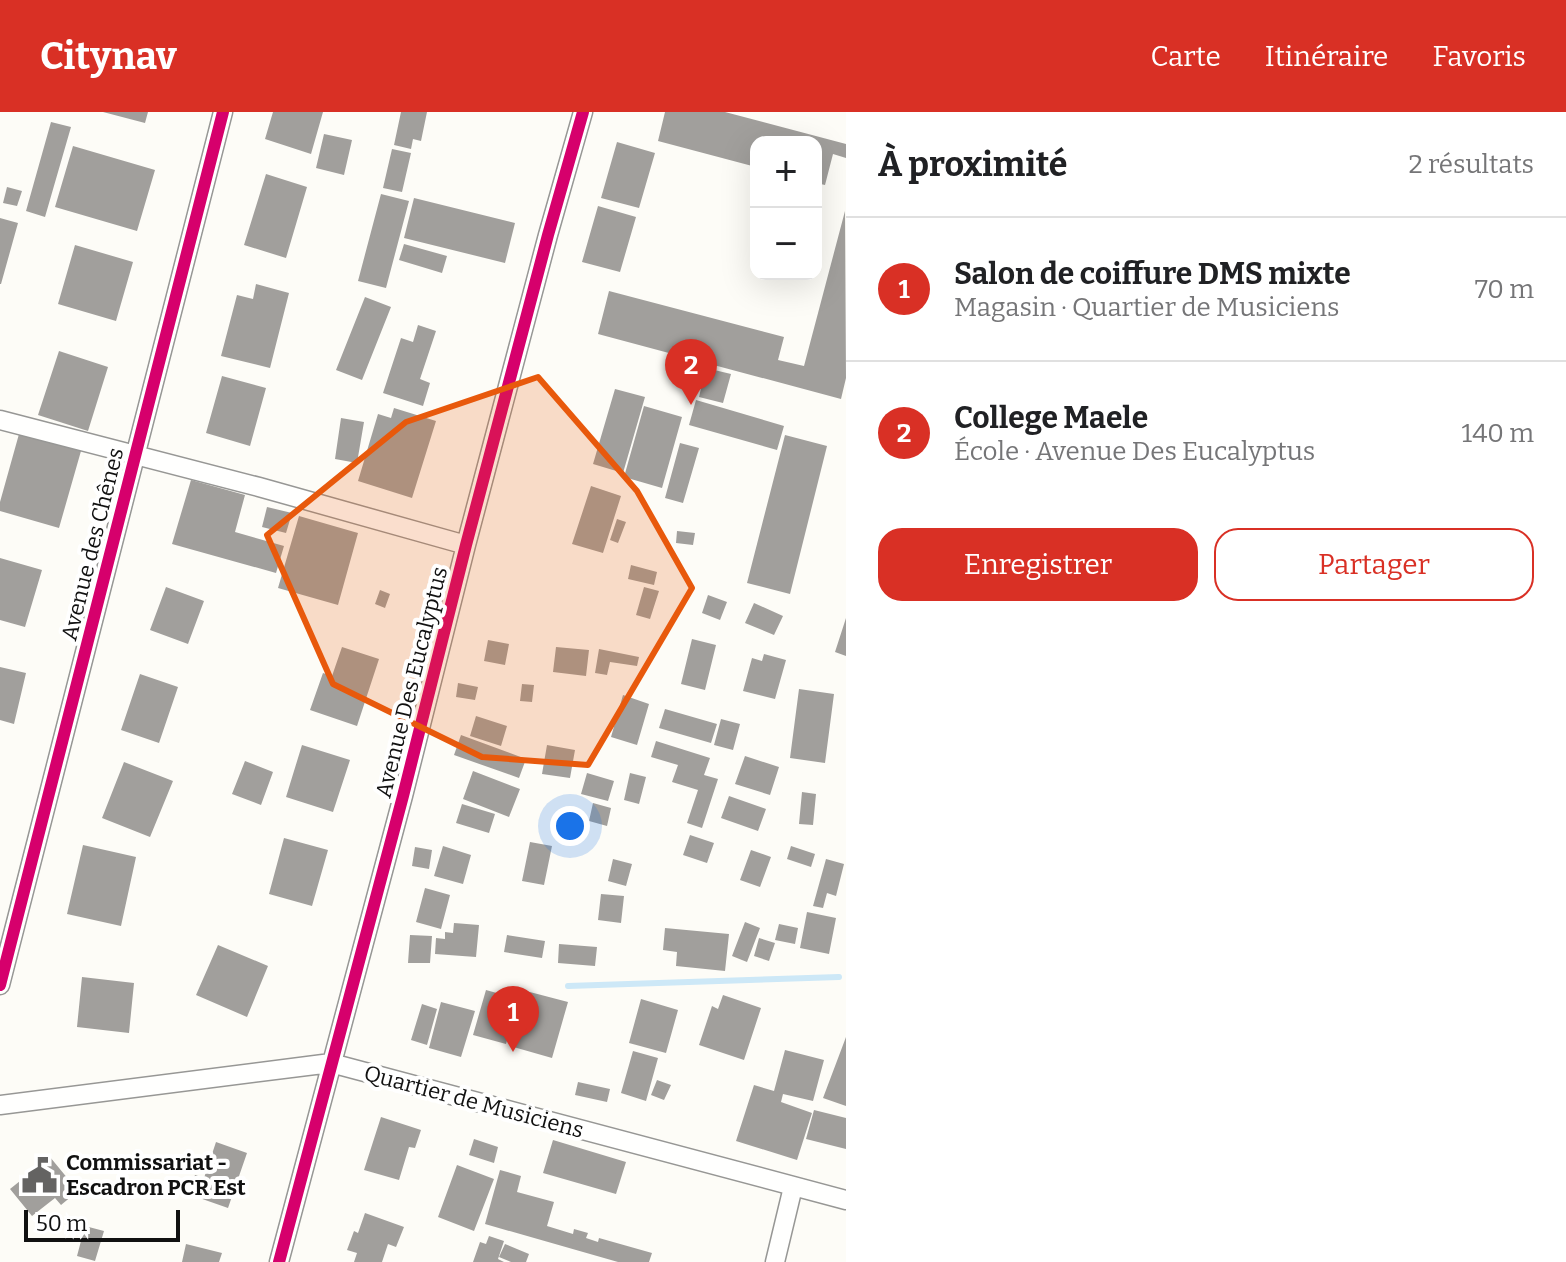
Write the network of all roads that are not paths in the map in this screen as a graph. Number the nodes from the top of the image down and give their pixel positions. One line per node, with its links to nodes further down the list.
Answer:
1 (223, 112): 4 (street, Avenue des Chênes)
2 (583, 112): 5 (street, Avenue Des Eucalyptus)
3 (0, 420): 4 (street)
4 (135, 455): 5 (street); 6 (street, Avenue des Chênes)
5 (466, 545): 7 (street, Avenue Des Eucalyptus)
6 (0, 985)
7 (331, 1063): 8 (street, Quartier de Musiciens); 9 (street, Quartier de Musiciens); 11 (street, Avenue Des Eucalyptus)
8 (0, 1105)
9 (793, 1187): 10 (street, Quartier de Musiciens); 12 (street)
10 (846, 1200)
11 (279, 1262)
12 (775, 1262)

